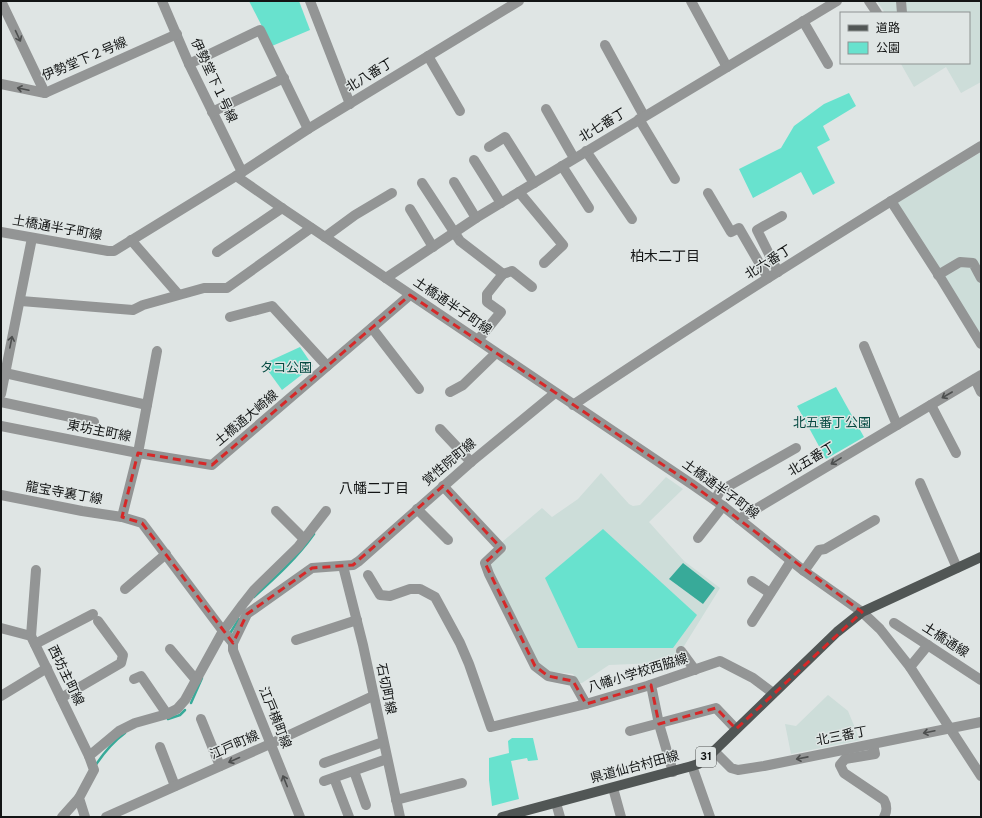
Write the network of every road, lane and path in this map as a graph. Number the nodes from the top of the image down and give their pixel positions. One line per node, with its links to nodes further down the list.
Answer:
1 (1, 1): 20 (street, one-way to 20)
2 (162, 1): 12 (street, 伊勢堂下１号線)
3 (310, 1): 21 (street)
4 (691, 1): 17 (street)
5 (837, 1): 11 (street, 北七番丁)
6 (869, 1): 9 (street)
7 (901, 1): 10 (street)
8 (516, 2): 14 (street, 北八番丁)
9 (876, 12)
10 (902, 12)
11 (803, 21): 16 (street); 17 (street, 北七番丁)
12 (177, 34): 15 (street, 伊勢堂下１号線); 20 (street, 伊勢堂下２号線)
13 (605, 45): 25 (street)
14 (428, 56): 21 (street, 北八番丁); 23 (street)
15 (190, 64): 18 (street); 24 (street, 伊勢堂下１号線)
16 (828, 64)
17 (727, 67): 25 (street, 北七番丁)
18 (284, 78): 24 (street); 26 (street)
19 (1, 84): 20 (street, 伊勢堂下２号線, one-way to 19)
20 (45, 93)
21 (350, 104): 26 (street, 北八番丁)
22 (546, 110): 30 (street)
23 (460, 111)
24 (212, 112): 33 (street, 伊勢堂下１号線)
25 (642, 118): 29 (street, 北七番丁); 34 (street)
26 (308, 129): 33 (street, 北八番丁)
27 (981, 146): 41 (street, 北六番丁)
28 (489, 147): 37 (street)
29 (586, 151): 30 (street, 北七番丁); 48 (street)
30 (574, 158): 32 (street, 北七番丁)
31 (474, 160): 42 (street)
32 (562, 166): 37 (street, 北七番丁); 44 (street)
33 (239, 174): 43 (street, 土橋通半子町線); 54 (street, 土橋通半子町線)
34 (675, 179)
35 (454, 182): 47 (street)
36 (422, 183): 51 (street)
37 (534, 183): 38 (street, 北七番丁)
38 (519, 192): 42 (street, 北七番丁); 57 (street)
39 (392, 193): 52 (street)
40 (708, 193): 62 (street)
41 (891, 201): 58 (street, 北六番丁); 60 (street)
42 (501, 203): 47 (street, 北七番丁)
43 (282, 208): 49 (street, 土橋通半子町線); 56 (street)
44 (589, 208)
45 (410, 209): 55 (street)
46 (782, 216): 58 (street)
47 (476, 218): 51 (street, 北七番丁)
48 (632, 220)
49 (310, 228): 52 (street, 土橋通半子町線); 65 (street)
50 (1, 232): 53 (street, 土橋通半子町線)
51 (454, 233): 55 (street, 北七番丁); 59 (street)
52 (325, 237): 61 (street, 土橋通半子町線)
53 (32, 238): 54 (street, 土橋通半子町線); 67 (street)
54 (131, 240): 65 (street)
55 (433, 247): 61 (street, 北七番丁)
56 (217, 252)
57 (544, 263)
58 (778, 272): 62 (street, 北六番丁)
59 (503, 274): 64 (street); 70 (street)
60 (938, 274): 63 (street); 71 (street)
61 (386, 278): 66 (street, 土橋通半子町線)
62 (768, 278): 86 (street, 北六番丁)
63 (981, 278)
64 (532, 287)
65 (178, 294): 67 (street)
66 (410, 295): 69 (street, 土橋通大崎線); 70 (street, 土橋通半子町線)
67 (20, 301): 76 (street, one-way to 67)
68 (230, 317): 75 (street)
69 (372, 328): 75 (street, 土橋通大崎線); 78 (street)
70 (478, 340): 74 (street, 土橋通半子町線)
71 (981, 344)
72 (864, 346): 88 (street)
73 (157, 351): 85 (street)
74 (496, 352): 79 (street); 81 (street, 土橋通半子町線)
75 (327, 366): 92 (street, 土橋通大崎線)
76 (4, 368): 82 (street); 85 (street)
77 (978, 377): 80 (street); 84 (street, 北五番丁, one-way to 84)
78 (419, 389)
79 (450, 392)
80 (981, 392)
81 (555, 393): 86 (street, 土橋通半子町線); 94 (street, 覚性院町線)
82 (1, 394)
83 (1, 402): 87 (street)
84 (931, 404): 88 (street, 北五番丁); 93 (street)
85 (146, 405): 92 (street)
86 (573, 405): 98 (street, 土橋通半子町線)
87 (94, 422)
88 (897, 425): 104 (street, 北五番丁, one-way to 104)
89 (1, 426): 92 (street, 東坊主町線)
90 (440, 429): 94 (street)
91 (796, 448): 98 (street)
92 (138, 453): 103 (street, 東坊主町線)
93 (956, 453)
94 (471, 462): 96 (street, 覚性院町線)
95 (920, 483): 113 (street)
96 (443, 486): 100 (street, 覚性院町線); 142 (street, 八幡小学校西脇線)
97 (1, 495): 103 (street, 龍宝寺裏丁線)
98 (715, 500): 99 (street, 土橋通半子町線)
99 (723, 506): 104 (street, 土橋通半子町線); 106 (street)
100 (417, 509): 108 (street); 112 (street, 覚性院町線)
101 (276, 511): 107 (street)
102 (326, 511): 107 (street)
103 (122, 517): 109 (street)
104 (739, 519): 111 (street, 土橋通半子町線)
105 (875, 520): 115 (street)
106 (698, 538)
107 (304, 539): 125 (street)
108 (448, 540)
109 (166, 554): 118 (street); 125 (street)
110 (981, 557): 113 (main road, 31)
111 (791, 561): 115 (street, 土橋通半子町線); 119 (street)
112 (343, 566): 121 (street, 石切町線); 125 (street, 覚性院町線)
113 (957, 568): 120 (main road, 31)
114 (36, 570): 126 (street)
115 (804, 571): 120 (street, 土橋通半子町線)
116 (368, 575): 142 (street)
117 (752, 581): 119 (street)
118 (125, 590)
119 (770, 593): 122 (street)
120 (862, 612): 131 (street, 土橋通半子町線); 138 (main road, 県道仙台村田線 / 31)
121 (357, 620): 127 (street); 140 (street, 石切町線)
122 (752, 622)
123 (894, 623): 128 (street, 土橋通線)
124 (1, 628): 126 (street, 西坊主町線)
125 (228, 637): 135 (street); 151 (street, 江戸横町線)
126 (33, 640): 132 (street, 西坊主町線); 141 (street)
127 (296, 640)
128 (928, 645): 131 (street); 136 (street, 土橋通線)
129 (170, 649): 135 (street)
130 (681, 652): 133 (street)
131 (910, 667): 147 (street, 土橋通半子町線)
132 (47, 668): 139 (street); 141 (street, 西坊主町線)
133 (694, 670): 137 (street, 八幡小学校西脇線); 138 (street, 八幡小学校西脇線)
134 (134, 679): 143 (street)
135 (196, 680): 143 (street)
136 (981, 680)
137 (651, 685): 142 (street, 八幡小学校西脇線); 146 (street)
138 (773, 693): 148 (main road, 県道仙台村田線 / 31)
139 (1, 696)
140 (373, 696): 150 (street, 石切町線); 151 (street, 江戸町線)
141 (61, 698): 156 (street, 西坊主町線)
142 (586, 704)
143 (167, 714): 156 (street)
144 (201, 719): 158 (street)
145 (981, 722): 147 (street, 北三番丁)
146 (659, 724): 148 (street); 149 (street); 161 (street)
147 (949, 728): 152 (street, 北三番丁, one-way to 152); 162 (street, 土橋通半子町線)
148 (736, 729): 154 (main road, 県道仙台村田線 / 31)
149 (630, 731)
150 (383, 742): 155 (street, 石切町線); 157 (street)
151 (270, 744): 158 (street, 江戸町線, one-way to 158); 173 (street, 江戸横町線, one-way to 151)
152 (873, 744): 154 (street, 北三番丁, one-way to 154); 180 (street)
153 (160, 747): 164 (street)
154 (714, 751): 159 (main road, 県道仙台村田線 / 31)
155 (387, 759): 160 (street); 167 (street, 石切町線)
156 (92, 763): 166 (street)
157 (324, 763)
158 (220, 766): 164 (street, 江戸町線)
159 (692, 766): 161 (main road, 県道仙台村田線 / 31); 179 (street)
160 (354, 771): 169 (street); 174 (street)
161 (673, 772): 165 (main road, 県道仙台村田線 / 31)
162 (981, 776)
163 (462, 783): 167 (street)
164 (175, 786): 172 (street, 江戸町線)
165 (613, 788): 168 (main road, 県道仙台村田線 / 31); 178 (street)
166 (79, 798): 170 (street); 171 (street)
167 (396, 800): 175 (street, 石切町線)
168 (556, 803): 176 (main road, 県道仙台村田線 / 31); 177 (street)
169 (366, 805)
170 (65, 814)
171 (85, 817)
172 (106, 817)
173 (300, 817)
174 (349, 817)
175 (400, 817)
176 (502, 817)
177 (560, 817)
178 (621, 817)
179 (710, 817)
180 (884, 817)

